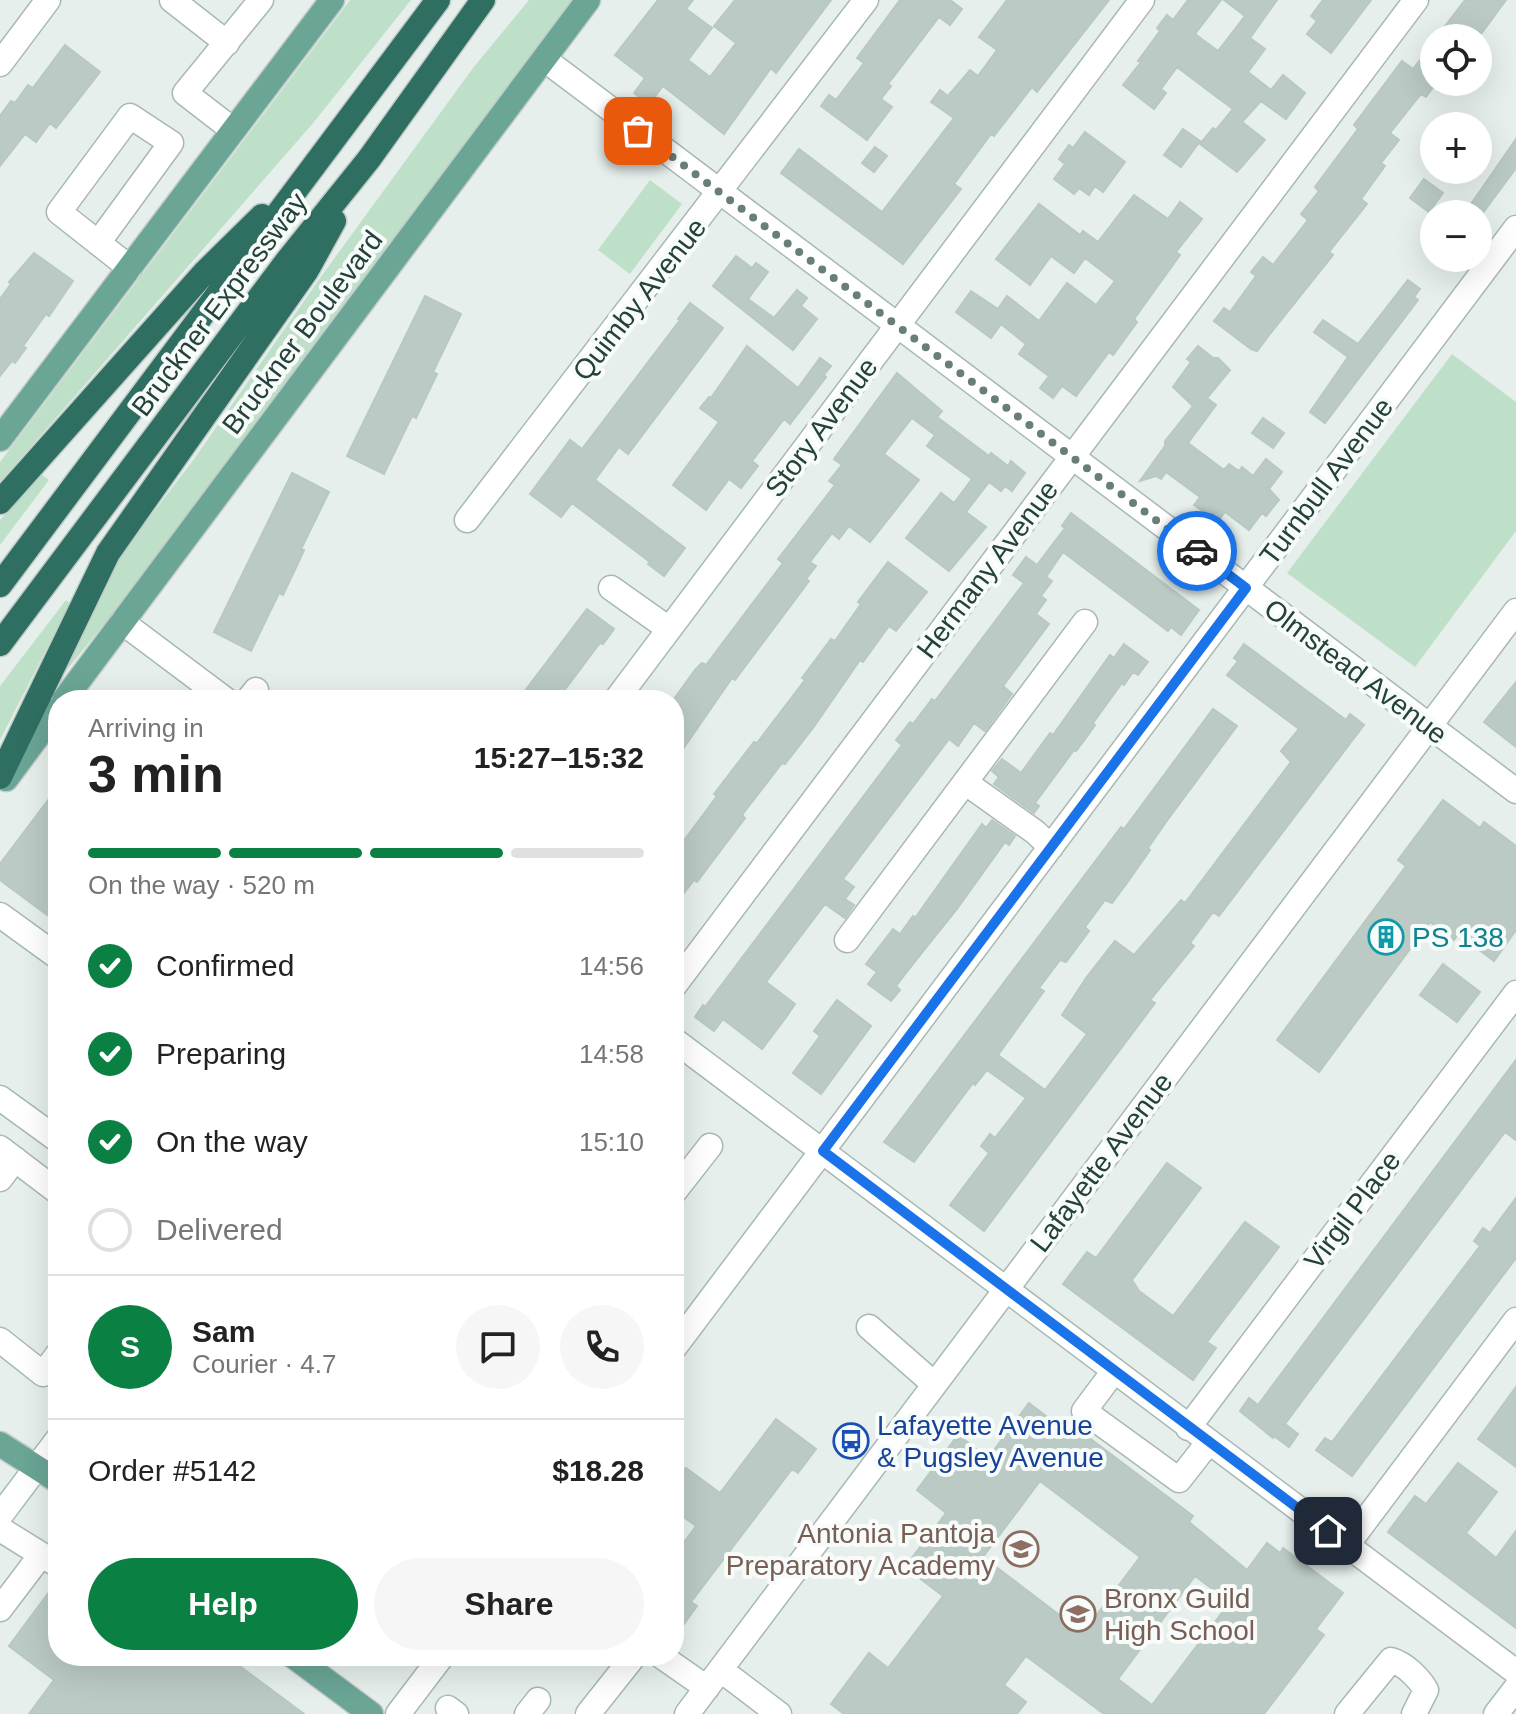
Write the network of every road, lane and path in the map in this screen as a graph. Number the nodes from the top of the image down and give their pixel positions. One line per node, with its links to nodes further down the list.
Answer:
1 (48, 0): 13 (street)
2 (172, 0): 11 (street)
3 (261, 0): 11 (street)
4 (332, 0): 14 (main road)
5 (438, 0): 15 (highway, Bruckner Expressway)
6 (483, 0): 16 (highway, Bruckner Expressway)
7 (588, 0): 12 (main road, Bruckner Boulevard)
8 (866, 0): 17 (street, Quimby Avenue)
9 (1142, 0): 21 (street, Story Avenue)
10 (1416, 0): 23 (street, Hermany Avenue)
11 (227, 43): 14 (street)
12 (544, 59): 17 (street, Olmstead Avenue); 30 (main road, Bruckner Boulevard)
13 (0, 64)
14 (233, 130): 20 (main road)
15 (321, 158): 24 (highway); 26 (highway, Bruckner Expressway)
16 (369, 159): 33 (highway, Bruckner Expressway); 39 (highway)
17 (721, 193): 21 (street, Olmstead Avenue); 25 (street, Quimby Avenue)
18 (1516, 228): 28 (street, Turnbull Avenue)
19 (98, 243): 19 (street); 20 (street)
20 (130, 268): 22 (main road)
21 (897, 325): 23 (street, Olmstead Avenue); 32 (street, Story Avenue)
22 (0, 439)
23 (1072, 457): 28 (street, Olmstead Avenue); 47 (street, Hermany Avenue)
24 (0, 502)
25 (467, 520)
26 (0, 585)
27 (611, 588): 32 (street)
28 (1246, 588): 38 (street, Olmstead Avenue); 43 (street, Turnbull Avenue)
29 (1516, 611): 38 (street, Lafayette Avenue)
30 (122, 622): 34 (main road, Bruckner Boulevard); 35 (street)
31 (1085, 622): 40 (street)
32 (669, 629): 36 (street, Story Avenue)
33 (0, 644)
34 (71, 690)
35 (213, 690)
36 (623, 690)
37 (48, 722): 41 (main road)
38 (1429, 726): 42 (street, Olmstead Avenue); 58 (street, Lafayette Avenue)
39 (0, 777)
40 (966, 783): 43 (street); 45 (street)
41 (0, 787)
42 (1516, 791)
43 (1051, 847): 53 (street, Turnbull Avenue)
44 (0, 915): 46 (street)
45 (847, 940)
46 (48, 950)
47 (684, 973)
48 (1516, 993): 66 (street, Virgil Place)
49 (684, 1047): 53 (street)
50 (0, 1098): 51 (street)
51 (48, 1133)
52 (710, 1146): 56 (street)
53 (823, 1151): 58 (street); 61 (street, Turnbull Avenue)
54 (7, 1153): 55 (street); 57 (street)
55 (0, 1179)
56 (684, 1179)
57 (48, 1184)
58 (1006, 1289): 64 (street); 65 (street, Lafayette Avenue)
59 (1516, 1320): 74 (street)
60 (869, 1327): 65 (street)
61 (684, 1333)
62 (0, 1340): 63 (street)
63 (48, 1367)
64 (1114, 1371): 66 (street); 67 (street)
65 (934, 1384): 83 (street, Lafayette Avenue)
66 (1188, 1428): 67 (street)
67 (1208, 1443): 74 (street)
68 (0, 1444): 70 (main road)
69 (48, 1452): 70 (street)
70 (37, 1466): 71 (main road); 72 (street)
71 (48, 1474)
72 (0, 1516)
73 (0, 1529): 75 (street)
74 (1347, 1545): 82 (street)
75 (48, 1559)
76 (48, 1561): 77 (street)
77 (0, 1609)
78 (306, 1666): 86 (main road)
79 (434, 1666): 87 (street)
80 (626, 1666): 88 (street)
81 (684, 1666): 83 (street)
82 (1516, 1672)
83 (714, 1679): 85 (street, Lafayette Avenue); 89 (street)
84 (1516, 1688): 92 (street)
85 (691, 1713)
86 (371, 1714)
87 (398, 1714)
88 (588, 1714)
89 (779, 1714)
90 (1347, 1714): 91 (street)
91 (1414, 1714)
92 (1496, 1714)

